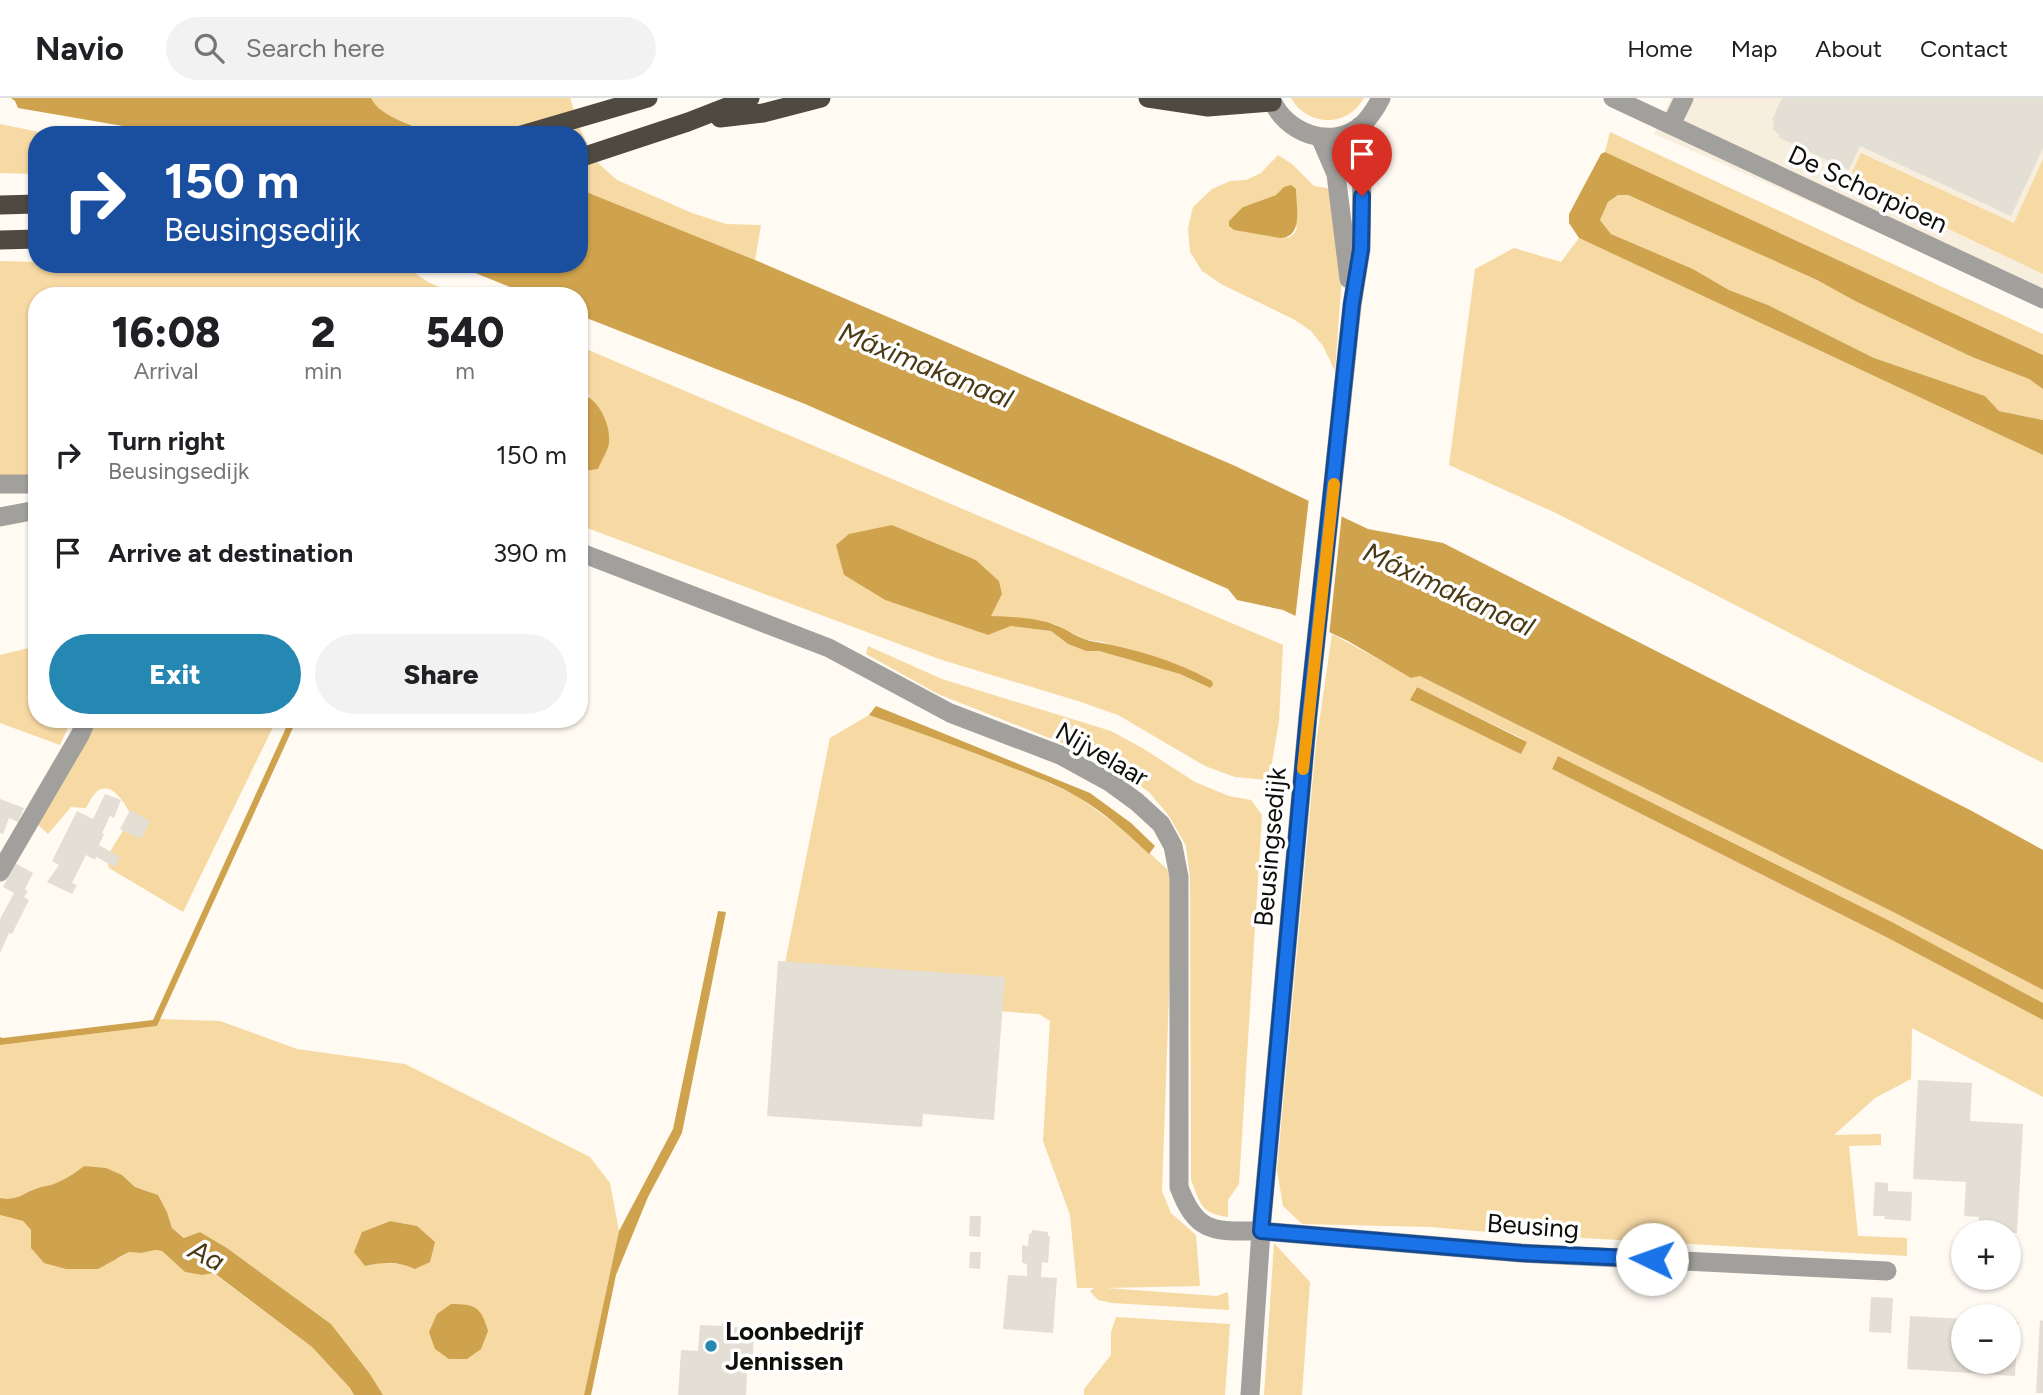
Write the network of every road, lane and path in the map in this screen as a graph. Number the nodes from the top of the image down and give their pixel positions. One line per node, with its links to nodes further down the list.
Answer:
1 (648, 98): 9 (highway)
2 (750, 98): 10 (highway)
3 (821, 98): 10 (highway)
4 (1148, 98): 8 (highway)
5 (1381, 98): 13 (street)
6 (1613, 98): 11 (street, De Schorpioen)
7 (1684, 98): 11 (street)
8 (1271, 100): 14 (street)
9 (633, 102): 12 (highway)
10 (688, 122): 15 (highway)
11 (1671, 125): 20 (street, De Schorpioen)
12 (552, 126)
13 (1360, 126): 14 (street); 21 (street, Beusingsedijk)
14 (1320, 137): 21 (street, Beusingsedijk)
15 (588, 155)
16 (28, 204): 17 (highway)
17 (0, 205)
18 (28, 239): 19 (highway)
19 (0, 240)
20 (2043, 299)
21 (1352, 304): 29 (street, Beusingsedijk)
22 (0, 484): 23 (street)
23 (28, 484)
24 (28, 512): 25 (street)
25 (0, 517)
26 (588, 555): 29 (street, Nijvelaar)
27 (83, 728): 28 (street)
28 (0, 872)
29 (1261, 1231): 30 (street, Beusing); 31 (street, Beusingsedijk)
30 (1886, 1271)
31 (1250, 1395)

